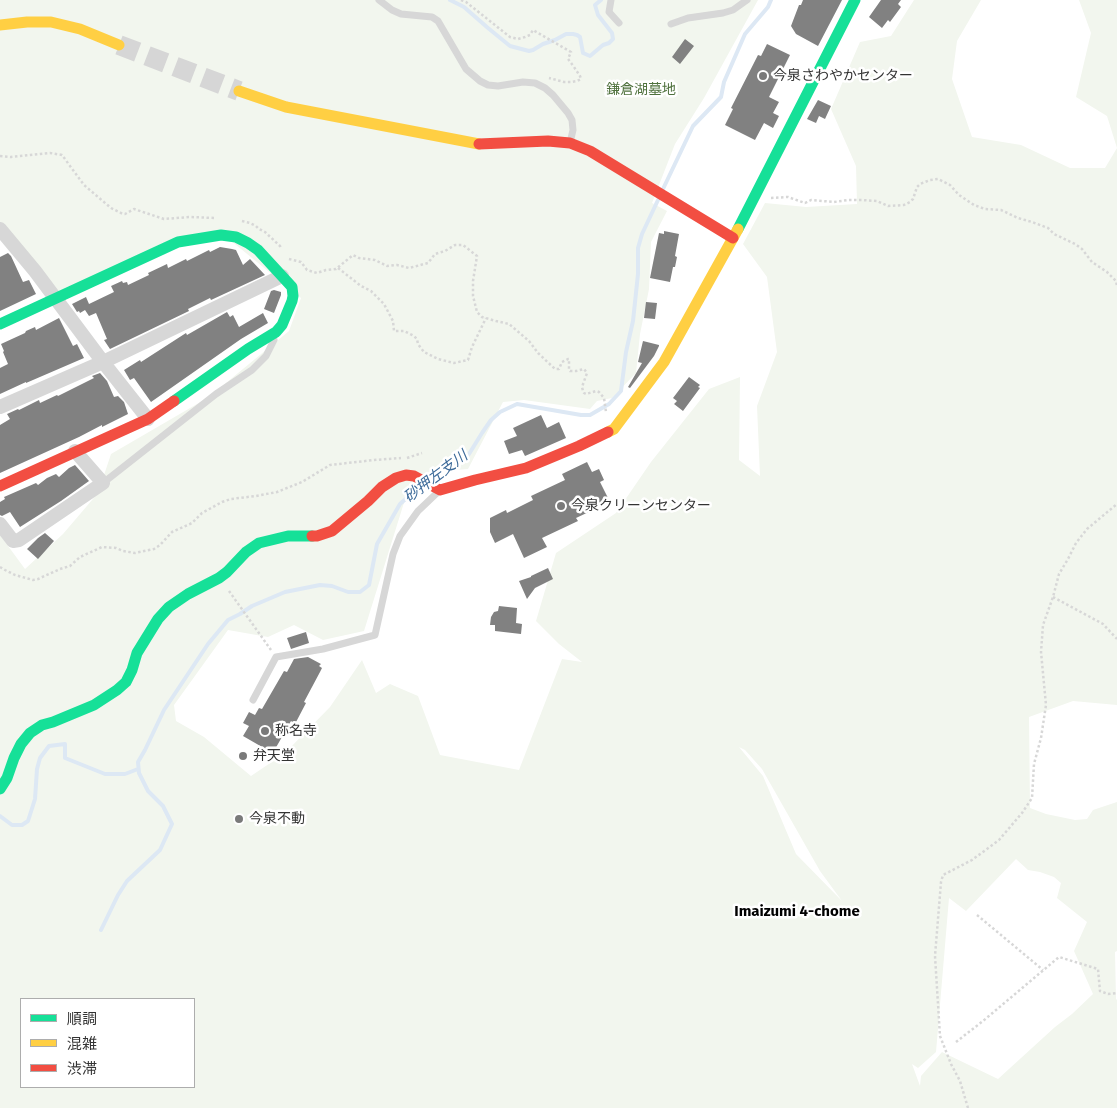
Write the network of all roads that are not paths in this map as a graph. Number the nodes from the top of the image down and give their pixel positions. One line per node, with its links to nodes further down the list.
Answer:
1 (379, 0): 10 (lane)
2 (611, 0): 5 (lane)
3 (748, 0): 6 (lane)
4 (855, 0): 12 (street)
5 (619, 23)
6 (672, 24)
7 (0, 25): 8 (street)
8 (118, 45)
9 (240, 91): 10 (street)
10 (570, 143): 12 (street)
11 (3, 236): 14 (street)
12 (733, 238): 23 (street)
13 (282, 276): 14 (street); 16 (street); 17 (street)
14 (55, 299): 15 (street); 17 (street)
15 (0, 324)
16 (276, 332): 19 (street); 21 (lane)
17 (102, 362): 18 (street); 19 (street)
18 (0, 407)
19 (148, 419): 20 (street)
20 (75, 451): 21 (street); 22 (street)
21 (103, 483): 24 (street)
22 (0, 486)
23 (440, 490): 25 (lane); 26 (street)
24 (0, 524)
25 (253, 700)
26 (0, 789)

